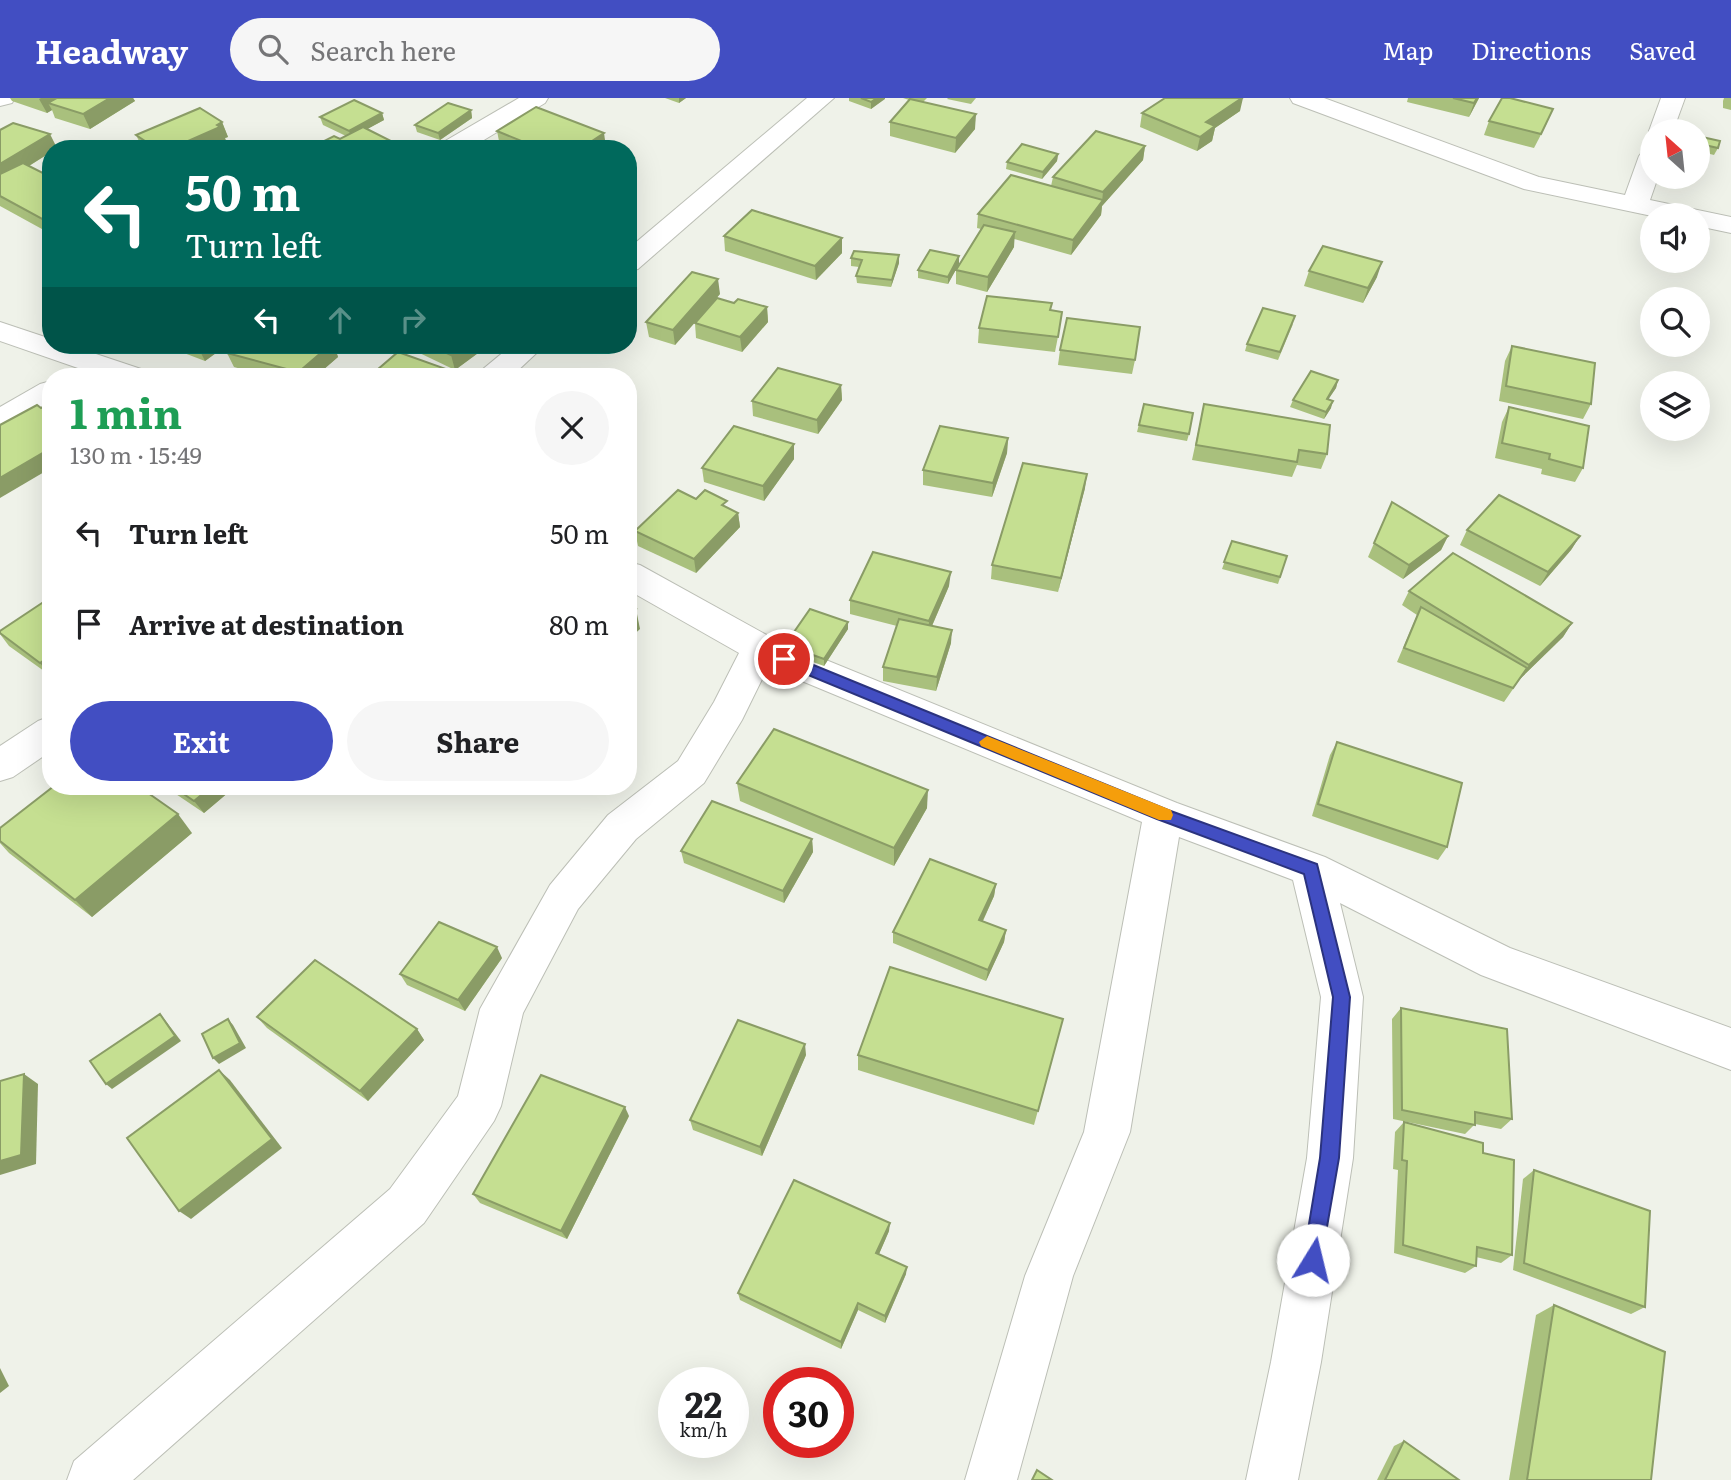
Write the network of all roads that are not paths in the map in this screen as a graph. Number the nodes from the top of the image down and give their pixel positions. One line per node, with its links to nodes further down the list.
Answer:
1 (536, 98): 6 (street)
2 (822, 98): 12 (street)
3 (1301, 98): 8 (street)
4 (1673, 98): 5 (street)
5 (1665, 119)
6 (466, 140)
7 (1640, 189): 8 (street)
8 (1634, 205): 9 (street)
9 (1640, 206)
10 (1710, 221): 11 (street)
11 (1731, 225)
12 (637, 255)
13 (0, 331): 14 (street)
14 (42, 351)
15 (49, 354): 17 (street)
16 (520, 354): 18 (street)
17 (80, 368)
18 (503, 368)
19 (42, 396): 20 (street)
20 (0, 420)
21 (637, 579): 22 (street)
22 (759, 648): 25 (street); 28 (street)
23 (42, 738): 24 (street)
24 (0, 766)
25 (1163, 814): 26 (street); 29 (street)
26 (1311, 869): 27 (street); 30 (street)
27 (1731, 1049)
28 (93, 1480)
29 (991, 1480)
30 (1272, 1480)

